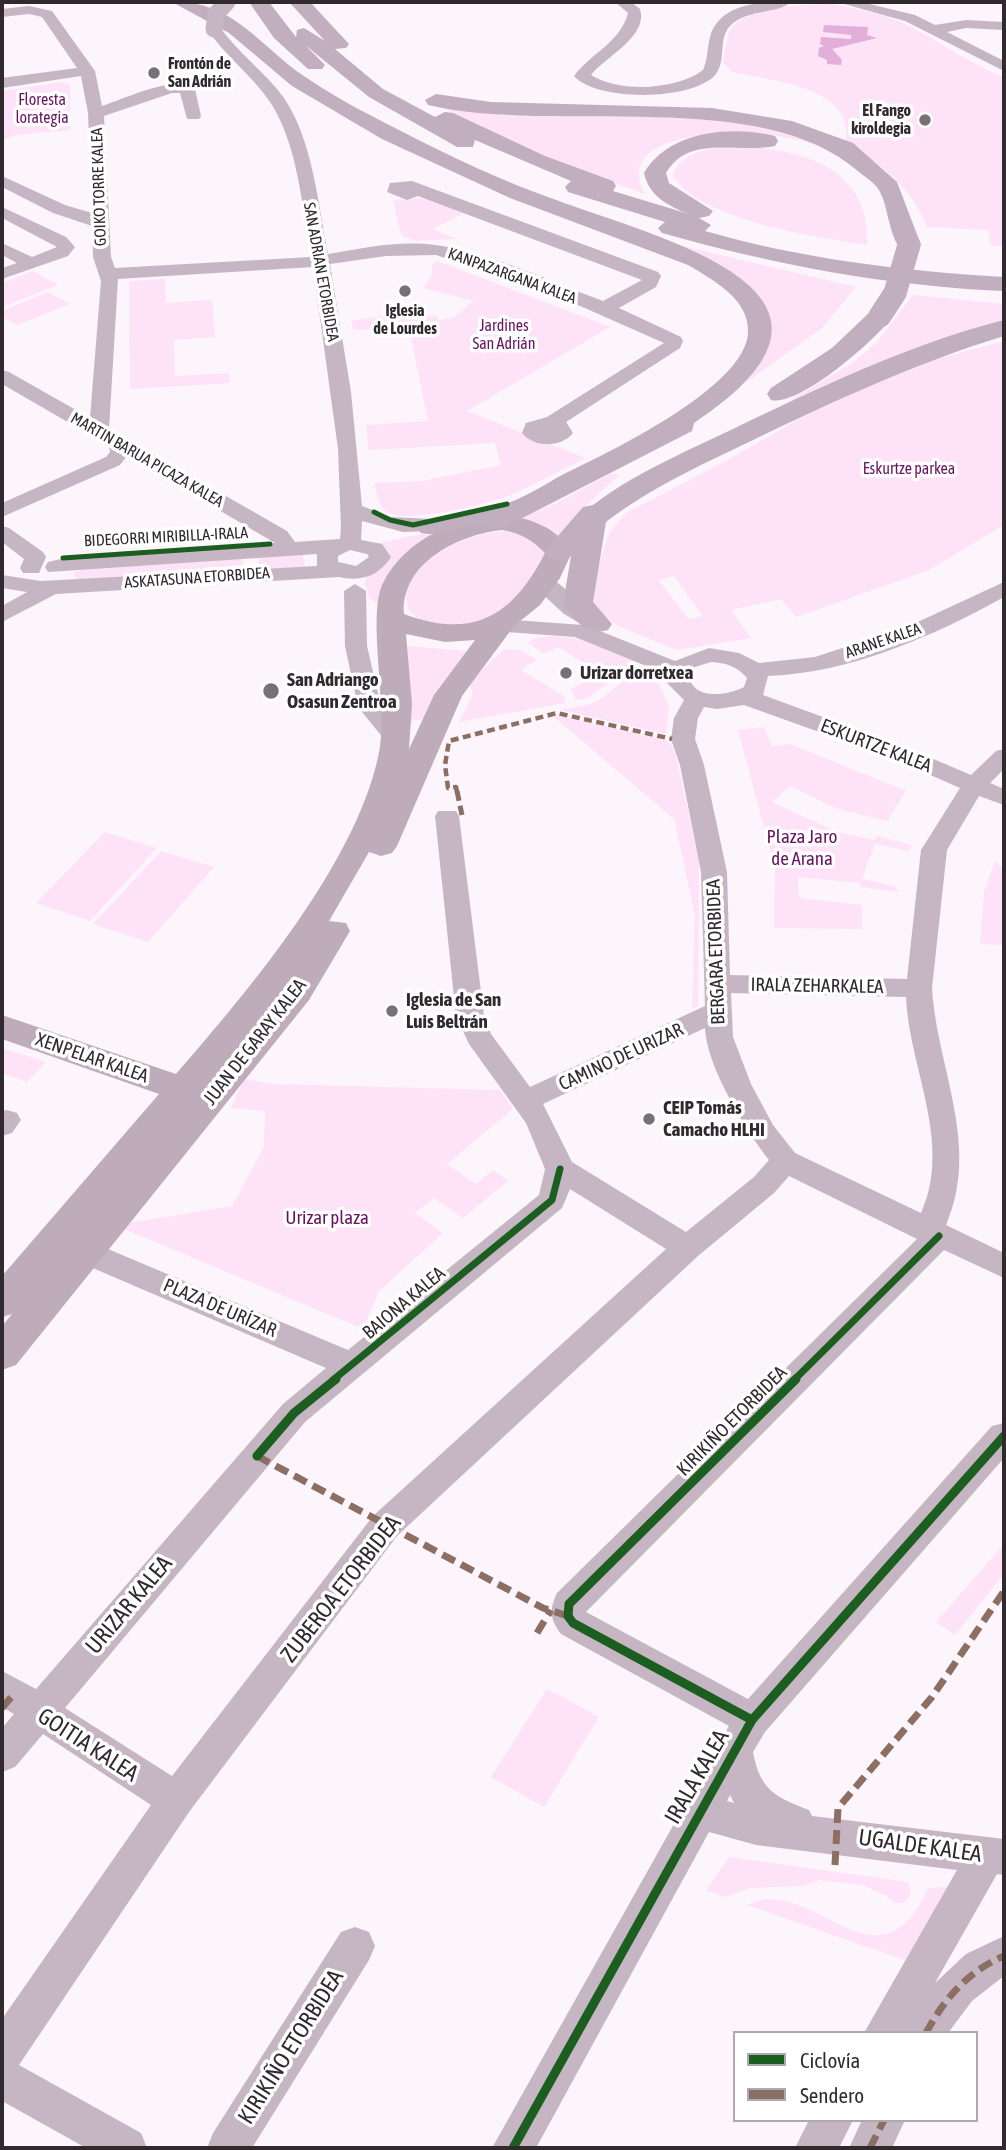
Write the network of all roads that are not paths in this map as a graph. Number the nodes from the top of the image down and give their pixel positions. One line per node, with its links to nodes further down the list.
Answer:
1 (182, 2): 19 (highway)
2 (227, 2): 31 (street, SAN ADRIAN ETORBIDEA, bridge)
3 (237, 2): 19 (highway)
4 (259, 2): 37 (highway)
5 (279, 2): 36 (highway)
6 (299, 2): 13 (highway)
7 (784, 2): 9 (street)
8 (844, 2): 12 (street)
9 (628, 3)
10 (2, 13): 15 (street, GOIKO TORRE KALEA)
11 (1004, 26): 12 (street)
12 (933, 30): 14 (street)
13 (359, 63): 29 (highway); 40 (highway, bridge)
14 (1004, 67)
15 (87, 71): 16 (street); 17 (street, GOIKO TORRE KALEA)
16 (2, 83)
17 (96, 113): 18 (street); 23 (street, GOIKO TORRE KALEA)
18 (193, 116)
19 (374, 125): 21 (highway)
20 (2, 181): 25 (street)
21 (491, 181): 38 (highway); 45 (highway)
22 (417, 190): 39 (street)
23 (100, 201): 25 (street); 27 (street, GOIKO TORRE KALEA)
24 (2, 212): 32 (street)
25 (76, 213): 27 (street)
26 (727, 219): 40 (highway)
27 (100, 224): 35 (street, GOIKO TORRE KALEA)
28 (753, 227): 29 (highway)
29 (779, 235): 33 (highway)
30 (2, 248): 32 (street)
31 (321, 260): 35 (street, KANPAZARGANA KALEA); 39 (street, KANPAZARGANA KALEA); 47 (street, SAN ADRIAN ETORBIDEA)
32 (31, 263): 34 (street)
33 (1004, 265)
34 (2, 274)
35 (109, 274): 44 (street, GOIKO TORRE KALEA)
36 (1004, 274)
37 (1004, 284)
38 (1004, 299)
39 (603, 309): 43 (street, KANPAZARGANA KALEA)
40 (869, 313): 45 (highway); 50 (highway)
41 (1004, 328): 50 (highway)
42 (2, 376): 44 (street, MARTIN BARUA PICAZA KALEA)
43 (551, 423)
44 (99, 432): 46 (street, MARTIN BARUA PICAZA KALEA)
45 (659, 435): 49 (highway)
46 (116, 452): 48 (street); 54 (street, MARTIN BARUA PICAZA KALEA)
47 (355, 510): 51 (street); 53 (street, SAN ADRIAN ETORBIDEA)
48 (3, 511)
49 (494, 519): 51 (highway); 55 (main road); 63 (main road)
50 (589, 521): 55 (highway); 64 (highway)
51 (426, 527): 53 (street, ASKATASUNA ETORBIDEA)
52 (2, 532): 57 (street)
53 (349, 545): 54 (street, ASKATASUNA ETORBIDEA); 58 (street, SAN ADRIAN ETORBIDEA); 58 (street)
54 (288, 547): 57 (street, ASKATASUNA ETORBIDEA)
55 (559, 552): 60 (main road)
56 (2, 573): 57 (street, ASKATASUNA ETORBIDEA)
57 (40, 578): 58 (street, ASKATASUNA ETORBIDEA); 59 (street, ASKATASUNA ETORBIDEA); 62 (street)
58 (348, 578): 63 (street); 66 (street)
59 (2, 582)
60 (544, 583): 64 (street); 65 (main road)
61 (1004, 588): 68 (street, ARANE KALEA)
62 (7, 612)
63 (392, 619): 65 (main road); 69 (main road, JUAN DE GARAY KALEA)
64 (597, 624): 67 (street)
65 (500, 626): 67 (street); 86 (main road, JUAN DE GARAY KALEA)
66 (358, 659): 69 (street); 72 (street)
67 (685, 664): 68 (street); 71 (street)
68 (754, 670): 70 (street)
69 (399, 693): 72 (main road, JUAN DE GARAY KALEA)
70 (746, 696): 71 (street); 74 (street, ESKURTZE KALEA)
71 (696, 699): 78 (street, BERGARA ETORBIDEA)
72 (396, 739): 80 (main road, JUAN DE GARAY KALEA)
73 (1004, 756): 74 (street, KIRIKIÑO ETORBIDEA)
74 (974, 785): 75 (street, ESKURTZE KALEA); 77 (street, KIRIKIÑO ETORBIDEA)
75 (1004, 798)
76 (447, 816): 81 (street)
77 (919, 988): 78 (street, IRALA ZEHARKALEA); 84 (street, KIRIKIÑO ETORBIDEA)
78 (716, 998): 81 (street, CAMINO DE URIZAR); 82 (street, BERGARA ETORBIDEA)
79 (2, 1027): 80 (main road, XENPELAR KALEA)
80 (183, 1089): 88 (main road, JUAN DE GARAY KALEA)
81 (525, 1101): 83 (street)
82 (785, 1161): 84 (street, BERGARA ETORBIDEA); 85 (street, ZUBEROA ETORBIDEA)
83 (560, 1170): 85 (street); 90 (street, BAIONA KALEA)
84 (933, 1234): 87 (street, BERGARA ETORBIDEA); 95 (street, KIRIKIÑO ETORBIDEA)
85 (687, 1248): 97 (street, ZUBEROA ETORBIDEA)
86 (85, 1252): 89 (main road, JUAN DE GARAY KALEA); 90 (street, PLAZA DE URÍZAR)
87 (1004, 1266)
88 (2, 1302)
89 (2, 1354)
90 (353, 1366): 92 (street, BAIONA KALEA)
91 (1004, 1436): 95 (street, IRALA KALEA)
92 (257, 1455): 94 (street, URIZAR KALEA)
93 (2, 1687): 94 (street, GOITIA KALEA)
94 (36, 1712): 96 (street, URIZAR KALEA); 97 (street, GOITIA KALEA)
95 (743, 1736): 98 (street, IRALA KALEA); 99 (street, UGALDE KALEA)
96 (2, 1755)
97 (176, 1800): 105 (street, ZUBEROA ETORBIDEA)
98 (699, 1812): 99 (street, UGALDE KALEA); 111 (street, IRALA KALEA)
99 (836, 1835): 100 (street, UGALDE KALEA)
100 (996, 1856): 103 (street)
101 (355, 1946): 110 (street, KIRIKIÑO ETORBIDEA)
102 (1004, 1956): 104 (street)
103 (885, 2031)
104 (927, 2031)
105 (2, 2054)
106 (2, 2078): 109 (street)
107 (831, 2122): 112 (street)
108 (883, 2122): 113 (street)
109 (126, 2148)
110 (228, 2148)
111 (513, 2148)
112 (816, 2148)
113 (870, 2148)

